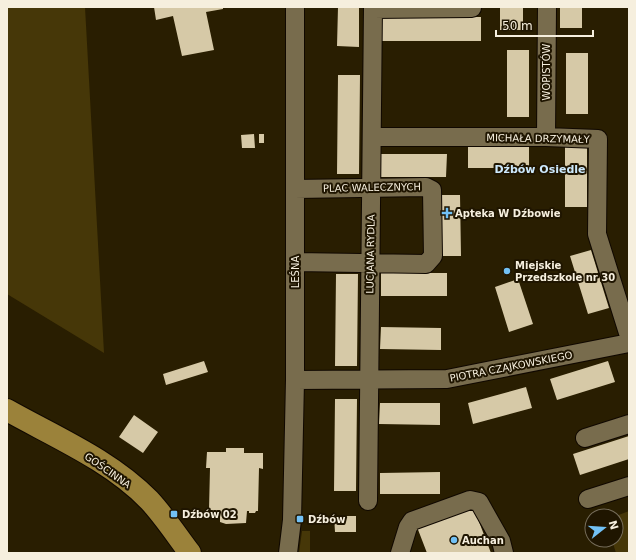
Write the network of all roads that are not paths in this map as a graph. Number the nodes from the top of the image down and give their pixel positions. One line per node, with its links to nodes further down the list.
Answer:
1 (295, 7): 8 (street, LEŚNA)
2 (546, 7): 6 (street, WOPISTÓW)
3 (373, 8): 4 (street); 5 (street, LUCJANA RYDLA)
4 (472, 8)
5 (372, 137): 6 (street, MICHAŁA DRZYMAŁY); 7 (street, LUCJANA RYDLA)
6 (546, 137): 11 (street, MICHAŁA DRZYMAŁY)
7 (371, 186): 8 (street, PLAC WALECZNYCH); 10 (street, LUCJANA RYDLA); 10 (street, PLAC WALECZNYCH)
8 (295, 189): 9 (street, LEŚNA)
9 (295, 262): 10 (street, PLAC WALECZNYCH); 14 (street, LEŚNA)
10 (370, 264): 13 (street, LUCJANA RYDLA)
11 (629, 336)
12 (629, 343): 13 (street, PIOTRA CZAJKOWSKIEGO)
13 (368, 379): 14 (street, PIOTRA CZAJKOWSKIEGO); 20 (street, LUCJANA RYDLA)
14 (295, 380): 21 (street, LEŚNA)
15 (7, 410): 22 (main road, GOŚCINNA)
16 (629, 424): 17 (street)
17 (585, 438)
18 (629, 486): 19 (street)
19 (588, 499)
20 (368, 501)
21 (290, 548)
22 (190, 553)
23 (400, 553): 24 (street)
24 (504, 553)

